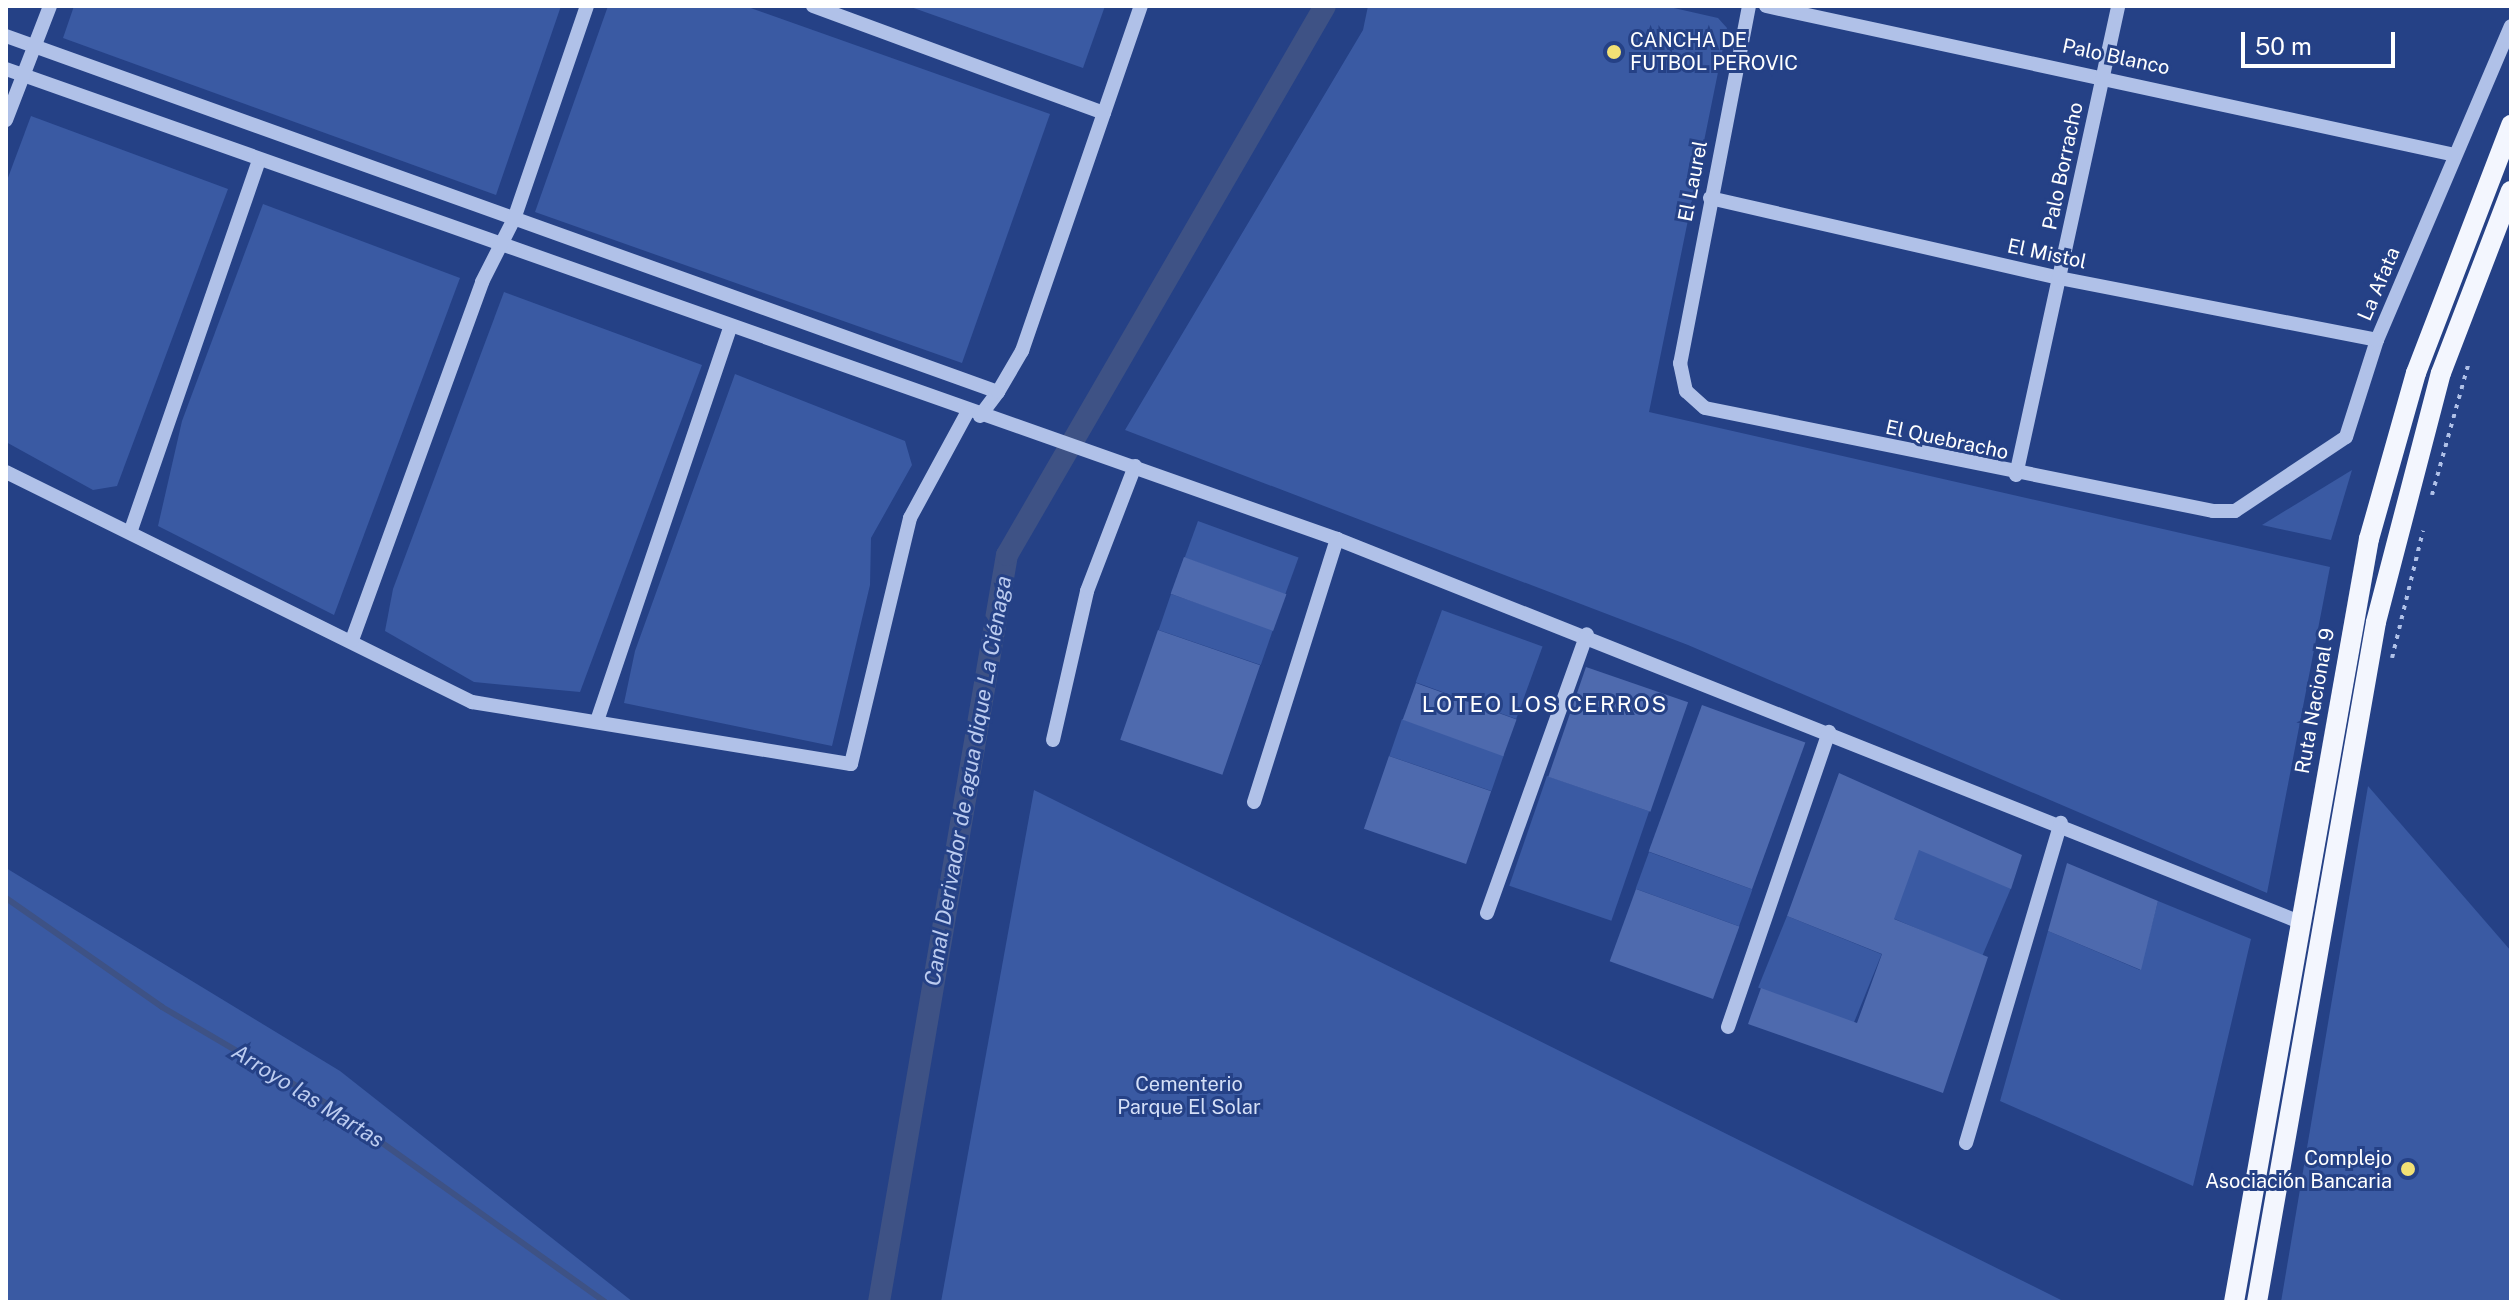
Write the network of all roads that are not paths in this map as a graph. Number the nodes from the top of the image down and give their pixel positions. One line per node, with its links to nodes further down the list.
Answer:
1 (50, 6): 10 (street)
2 (587, 6): 21 (street)
3 (813, 6): 14 (street)
4 (1141, 6): 14 (street)
5 (1749, 6): 20 (street, El Laurel)
6 (1766, 6): 12 (street, Palo Blanco)
7 (2118, 6): 12 (street, Palo Borracho)
8 (2511, 26): 17 (street, La Afata)
9 (6, 36): 10 (street)
10 (36, 47): 13 (street); 21 (street)
11 (6, 69): 13 (street)
12 (2103, 74): 17 (street, Palo Blanco); 23 (street, Palo Borracho)
13 (22, 75): 15 (street); 18 (street)
14 (1104, 113): 27 (street)
15 (6, 120)
16 (2511, 125): 43 (main road, Ruta Nacional 9)
17 (2455, 155): 25 (street, La Afata)
18 (259, 160): 22 (street); 33 (street)
19 (2511, 191): 47 (main road)
20 (1710, 198): 23 (street, El Mistol); 26 (street, El Laurel)
21 (514, 219): 22 (street); 27 (street)
22 (501, 245): 24 (street); 36 (street)
23 (2059, 278): 25 (street, El Mistol); 31 (street, Palo Borracho)
24 (730, 327): 28 (street); 37 (street)
25 (2377, 340): 32 (street, La Afata)
26 (1680, 363): 31 (street, El Quebracho)
27 (998, 392): 28 (street)
28 (974, 414): 29 (street); 37 (street)
29 (1135, 466): 34 (street); 39 (street)
30 (6, 472): 33 (street)
31 (2016, 475): 32 (street, El Quebracho)
32 (2235, 511)
33 (131, 530): 36 (street)
34 (1337, 539): 35 (street); 40 (street)
35 (1587, 634): 38 (street); 42 (street)
36 (352, 640): 37 (street)
37 (598, 718)
38 (1829, 732): 41 (street); 44 (street)
39 (1053, 740)
40 (1254, 802)
41 (2061, 823): 43 (street); 45 (street)
42 (1487, 913)
43 (2300, 922): 46 (main road, Ruta Nacional 9)
44 (1728, 1027)
45 (1966, 1143)
46 (2234, 1302)
47 (2257, 1302)

